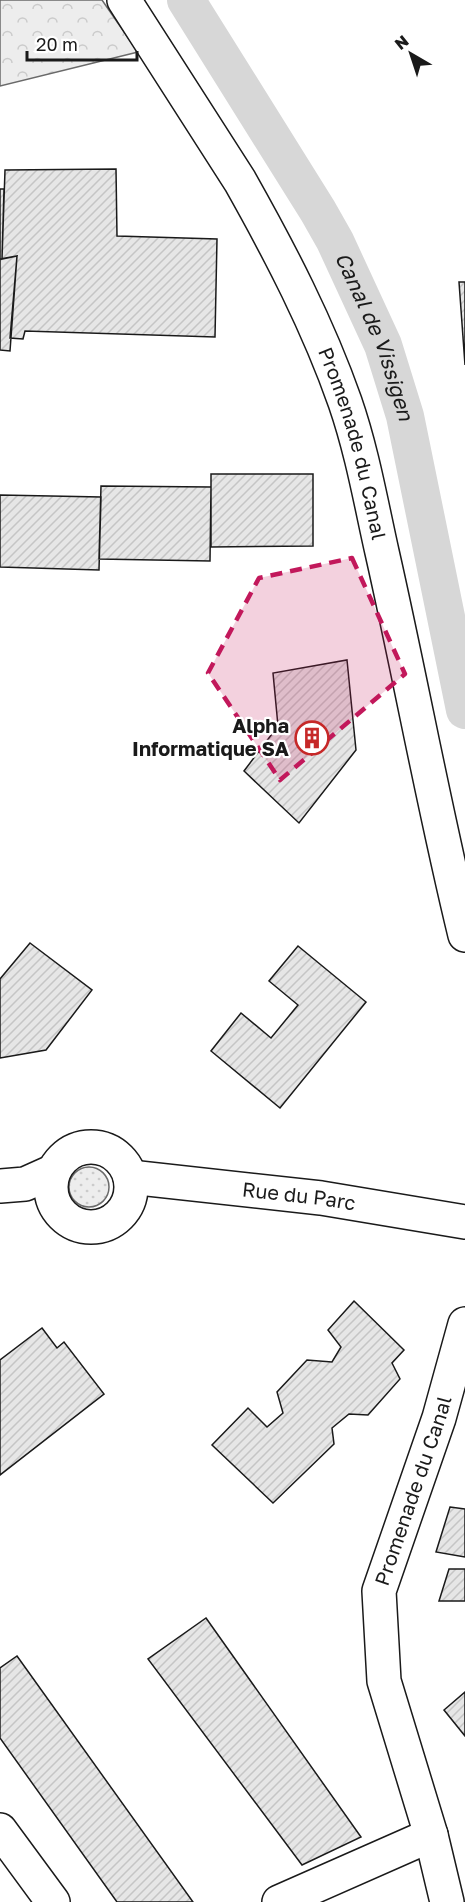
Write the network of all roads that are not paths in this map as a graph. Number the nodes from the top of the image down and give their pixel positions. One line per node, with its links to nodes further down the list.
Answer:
1 (124, 0): 2 (street, Promenade du Canal)
2 (465, 935)
3 (54, 1171): 4 (street); 4 (street); 5 (street)
4 (130, 1177): 6 (street, Rue du Parc)
5 (0, 1186)
6 (465, 1221)
7 (465, 1324): 9 (street, Promenade du Canal)
8 (0, 1830): 10 (street)
9 (431, 1835): 11 (street); 12 (street, Promenade du Canal)
10 (53, 1902)
11 (279, 1902)
12 (447, 1902)

